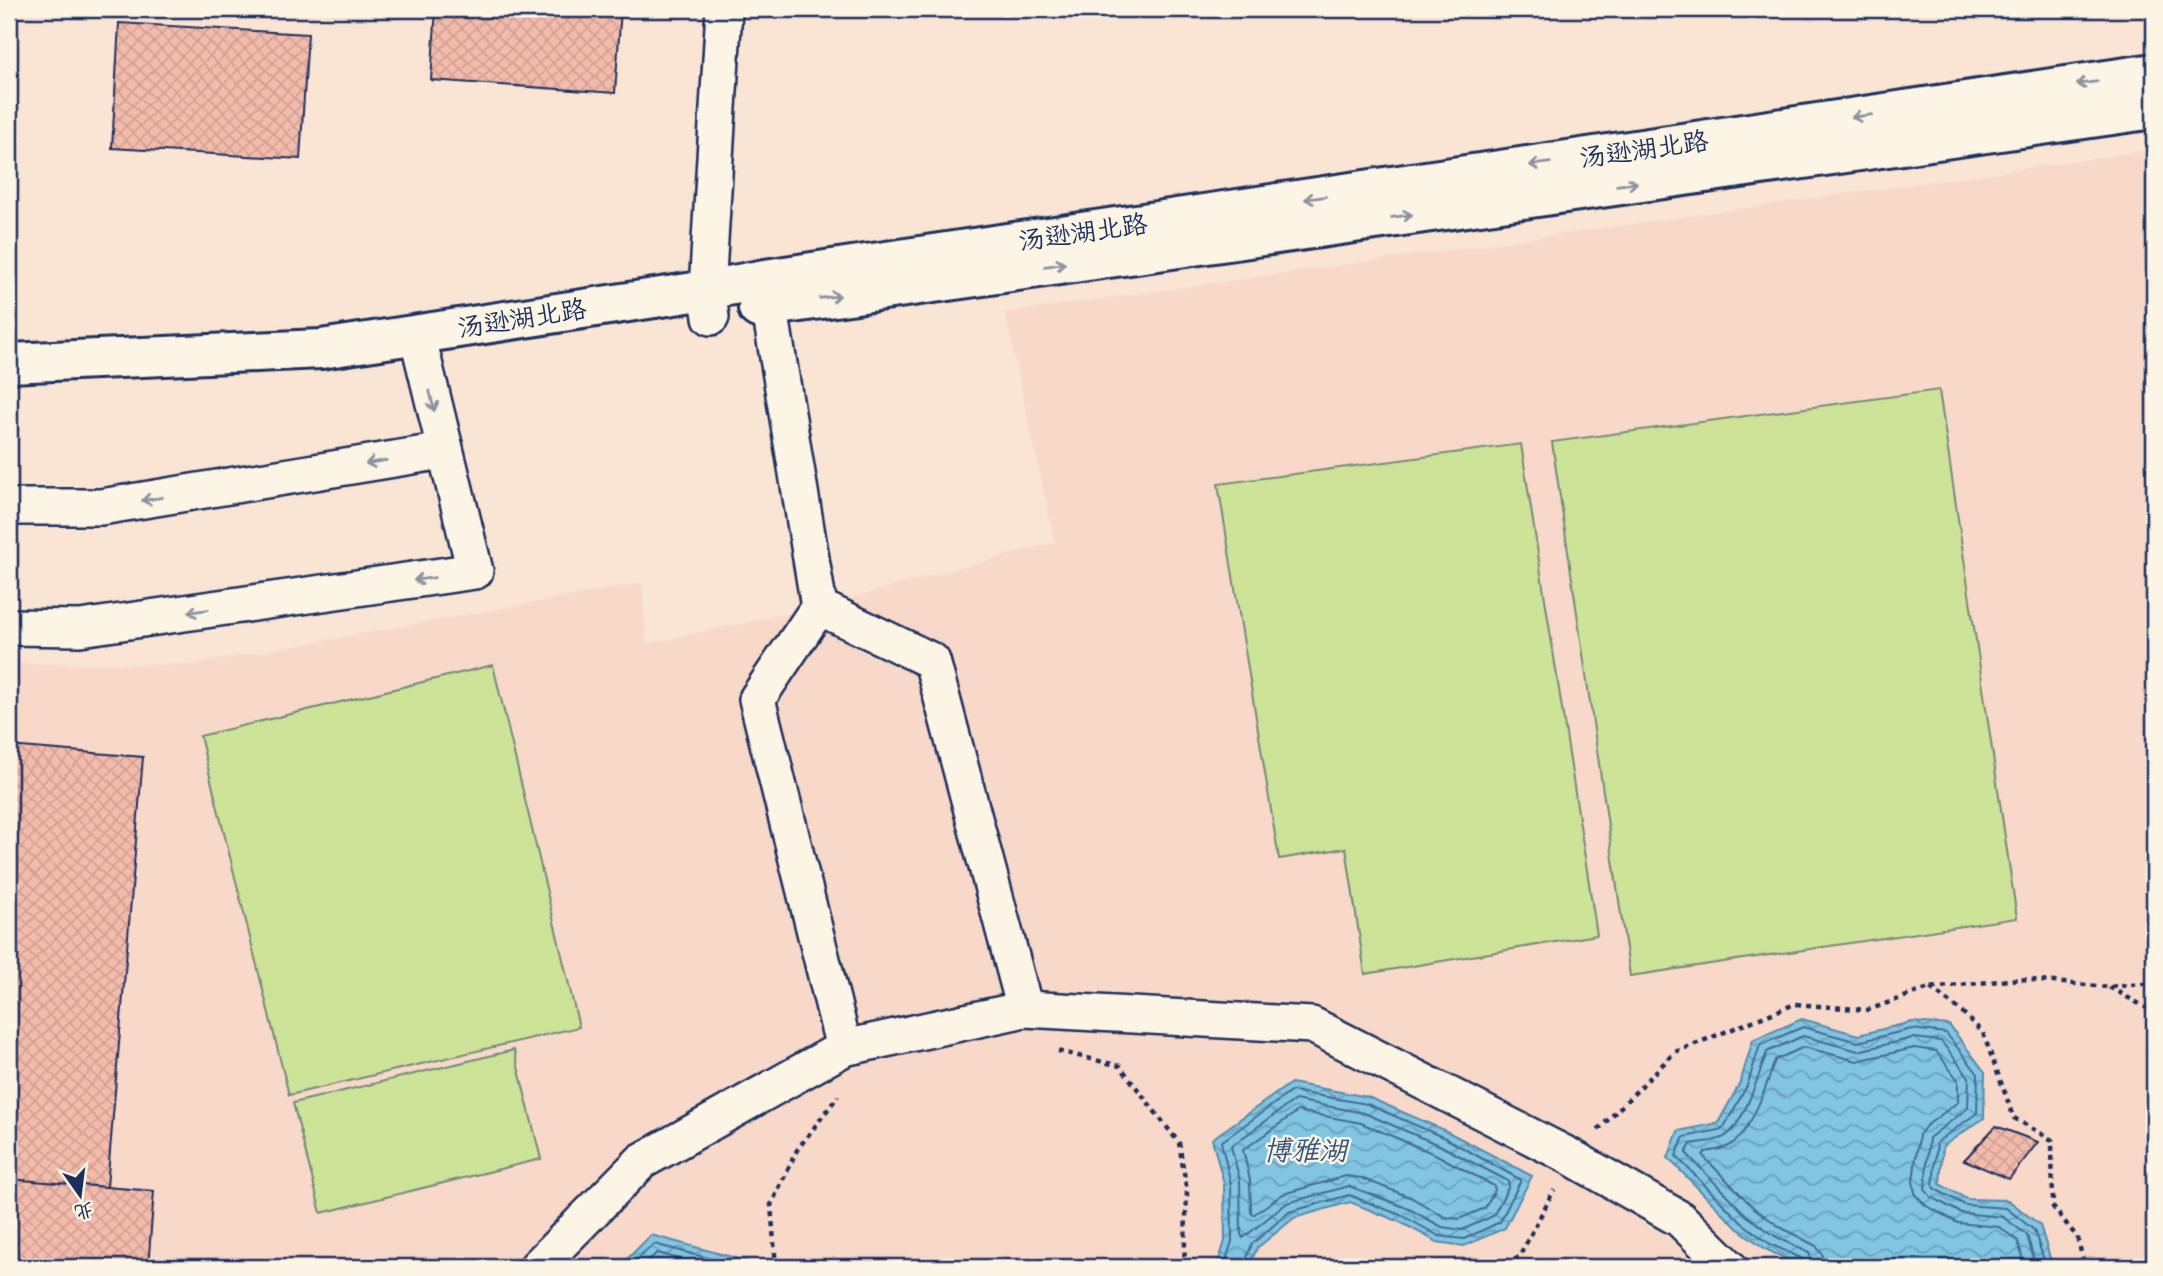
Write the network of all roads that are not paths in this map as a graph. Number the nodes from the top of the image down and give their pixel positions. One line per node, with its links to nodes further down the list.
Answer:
1 (724, 9): 5 (street)
2 (2154, 72): 4 (main road, 汤逊湖北路, one-way to 4)
3 (2154, 110): 4 (main road, 汤逊湖北路, one-way to 3)
4 (767, 293): 5 (main road, 汤逊湖北路); 11 (street)
5 (709, 304): 6 (main road, 汤逊湖北路)
6 (419, 347): 7 (main road, 汤逊湖北路); 8 (main road, 汤逊湖北路); 9 (street, one-way to 9)
7 (9, 363)
8 (9, 390)
9 (443, 451): 10 (street, one-way to 10); 12 (street, one-way to 12)
10 (9, 507)
11 (819, 607): 13 (street); 14 (street)
12 (9, 627)
13 (1026, 1009): 14 (street); 16 (street)
14 (845, 1048): 15 (street)
15 (537, 1267)
16 (1730, 1267)

